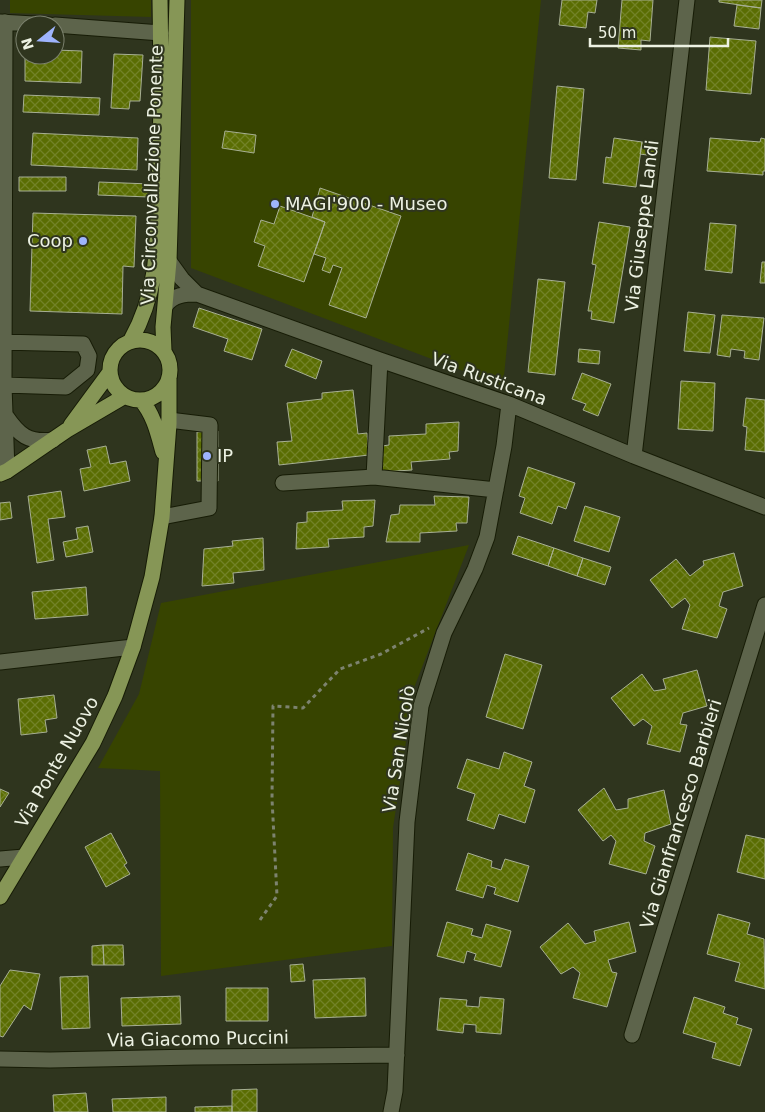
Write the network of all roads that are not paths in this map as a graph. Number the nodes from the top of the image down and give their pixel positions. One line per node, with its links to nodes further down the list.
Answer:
1 (160, 0): 7 (main road, Via Circonvallazione Ponente)
2 (177, 0): 8 (main road, Via Circonvallazione Ponente)
3 (687, 0): 25 (street, Via Giuseppe Landi)
4 (2, 22): 5 (street); 12 (street)
5 (15, 23)
6 (65, 26): 7 (street)
7 (161, 33): 11 (main road, Via Circonvallazione Ponente)
8 (169, 261): 9 (street, Via Rusticana); 10 (main road, Via Circonvallazione Ponente)
9 (197, 294): 10 (street); 14 (street, Via Rusticana)
10 (166, 305): 13 (main road, Via Circonvallazione Ponente)
11 (130, 340): 13 (main road); 15 (main road)
12 (2, 342): 17 (street); 17 (street)
13 (164, 351): 16 (main road)
14 (380, 360): 20 (street, Via Rusticana); 28 (street)
15 (110, 372): 18 (main road); 23 (main road)
16 (169, 379): 19 (main road); 22 (main road, Via Ponte Nuovo)
17 (4, 385): 21 (street)
18 (124, 396): 19 (main road); 23 (main road)
19 (141, 400): 26 (main road, Via Ponte Nuovo)
20 (508, 404): 25 (street, Via Rusticana); 30 (street, Via San Nicolò)
21 (6, 416): 24 (street); 27 (street)
22 (169, 420): 26 (main road, Via Ponte Nuovo); 32 (street)
23 (67, 430): 24 (main road)
24 (53, 440): 27 (main road)
25 (634, 456): 31 (street, Via Rusticana)
26 (166, 464): 32 (main road, Via Ponte Nuovo)
27 (3, 473)
28 (374, 477): 29 (street); 30 (street)
29 (283, 483)
30 (496, 490): 40 (street, Via San Nicolò)
31 (765, 506)
32 (162, 517): 34 (main road, Via Ponte Nuovo)
33 (765, 605): 39 (street, Via Gianfrancesco Barbieri)
34 (133, 648): 35 (street); 36 (main road, Via Ponte Nuovo)
35 (0, 662)
36 (24, 857): 37 (street); 38 (main road, Via Ponte Nuovo)
37 (0, 859)
38 (0, 897)
39 (632, 1035)
40 (397, 1055): 41 (street, Via Giacomo Puccini); 42 (street, Via San Nicolò)
41 (0, 1059)
42 (391, 1112)

